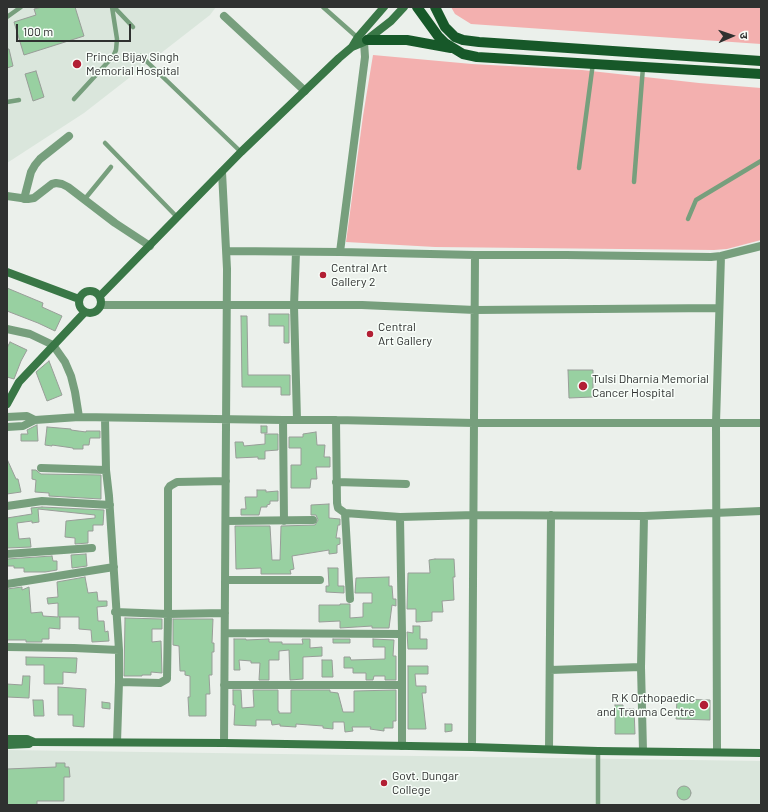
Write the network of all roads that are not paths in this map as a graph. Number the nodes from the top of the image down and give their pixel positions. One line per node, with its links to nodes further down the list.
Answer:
1 (21, 7): 9 (lane)
2 (113, 7): 10 (lane); 19 (lane)
3 (323, 7): 11 (lane)
4 (384, 7): 11 (street)
5 (404, 7): 11 (street)
6 (417, 7): 12 (main road)
7 (435, 7): 14 (main road)
8 (224, 16): 18 (street)
9 (7, 17)
10 (133, 27)
11 (363, 40): 12 (main road); 18 (street); 39 (street)
12 (451, 48): 15 (main road)
13 (141, 56): 24 (lane)
14 (761, 61)
15 (593, 63): 16 (main road); 27 (lane)
16 (643, 67): 17 (main road); 29 (lane)
17 (761, 74)
18 (305, 91): 24 (street)
19 (74, 99)
20 (19, 100): 21 (lane)
21 (7, 102)
22 (69, 136): 31 (street)
23 (105, 143): 33 (lane)
24 (242, 152): 28 (street)
25 (761, 161): 34 (lane)
26 (111, 167): 32 (lane)
27 (580, 168)
28 (222, 172): 33 (street); 37 (street)
29 (634, 182)
30 (7, 196): 31 (street)
31 (24, 199): 32 (street)
32 (84, 200): 35 (street)
33 (177, 217): 35 (street)
34 (688, 219)
35 (150, 246): 43 (street)
36 (761, 246): 41 (street)
37 (227, 251): 38 (street); 46 (street)
38 (296, 252): 39 (street); 47 (street)
39 (340, 252): 40 (street)
40 (475, 255): 41 (street); 49 (street)
41 (721, 256): 48 (street)
42 (7, 272): 44 (street)
43 (100, 296): 44 (street); 45 (street)
44 (79, 300): 50 (street)
45 (102, 305): 46 (street); 50 (street)
46 (226, 305): 47 (street); 59 (street)
47 (294, 306): 49 (street); 62 (street)
48 (720, 308): 49 (street); 65 (street)
49 (475, 310): 64 (street)
50 (85, 312): 52 (street)
51 (7, 329): 52 (street)
52 (53, 345): 53 (street); 57 (street)
53 (19, 382): 54 (street); 55 (street)
54 (7, 389)
55 (7, 404)
56 (7, 417): 60 (street)
57 (79, 418): 58 (street); 60 (street)
58 (106, 418): 59 (street); 69 (street)
59 (225, 419): 61 (street); 70 (street)
60 (35, 420): 67 (street)
61 (283, 420): 62 (street); 82 (street)
62 (298, 420): 63 (street)
63 (336, 420): 64 (street); 71 (street)
64 (474, 423): 65 (street); 78 (street)
65 (716, 423): 66 (street); 77 (street)
66 (761, 423)
67 (7, 427)
68 (41, 468): 69 (street)
69 (106, 470): 73 (street)
70 (226, 481): 84 (street); 94 (street)
71 (336, 482): 72 (street); 76 (street)
72 (406, 484)
73 (110, 505): 74 (street); 87 (street)
74 (7, 506)
75 (761, 511): 77 (street)
76 (345, 513): 81 (street); 91 (street)
77 (717, 513): 80 (street); 114 (street)
78 (475, 515): 79 (street); 81 (street); 110 (street)
79 (551, 516): 80 (street); 100 (street)
80 (644, 516): 99 (street)
81 (400, 517): 96 (street)
82 (284, 520): 83 (street); 84 (street)
83 (313, 520)
84 (226, 521): 88 (street)
85 (92, 548): 86 (street)
86 (7, 554)
87 (114, 567): 90 (street); 92 (street)
88 (226, 580): 89 (street); 93 (street)
89 (320, 580)
90 (7, 584)
91 (350, 599)
92 (115, 612): 94 (street); 98 (street)
93 (225, 613): 94 (street); 95 (street)
94 (168, 614): 101 (street)
95 (225, 633): 96 (street); 102 (street)
96 (402, 634): 103 (street)
97 (7, 647): 98 (street)
98 (118, 650): 101 (street)
99 (641, 666): 100 (street); 113 (street)
100 (550, 670): 111 (street)
101 (119, 682): 106 (street)
102 (224, 685): 103 (street); 107 (street)
103 (402, 685): 109 (street)
104 (7, 738): 105 (street)
105 (34, 742): 106 (street); 108 (street)
106 (116, 742): 107 (street)
107 (224, 743): 109 (street)
108 (7, 745)
109 (402, 746): 110 (street)
110 (472, 747): 111 (street)
111 (549, 749): 112 (street)
112 (598, 751): 113 (street); 116 (lane)
113 (642, 751): 114 (street)
114 (716, 752): 115 (street)
115 (761, 753)
116 (598, 805)

